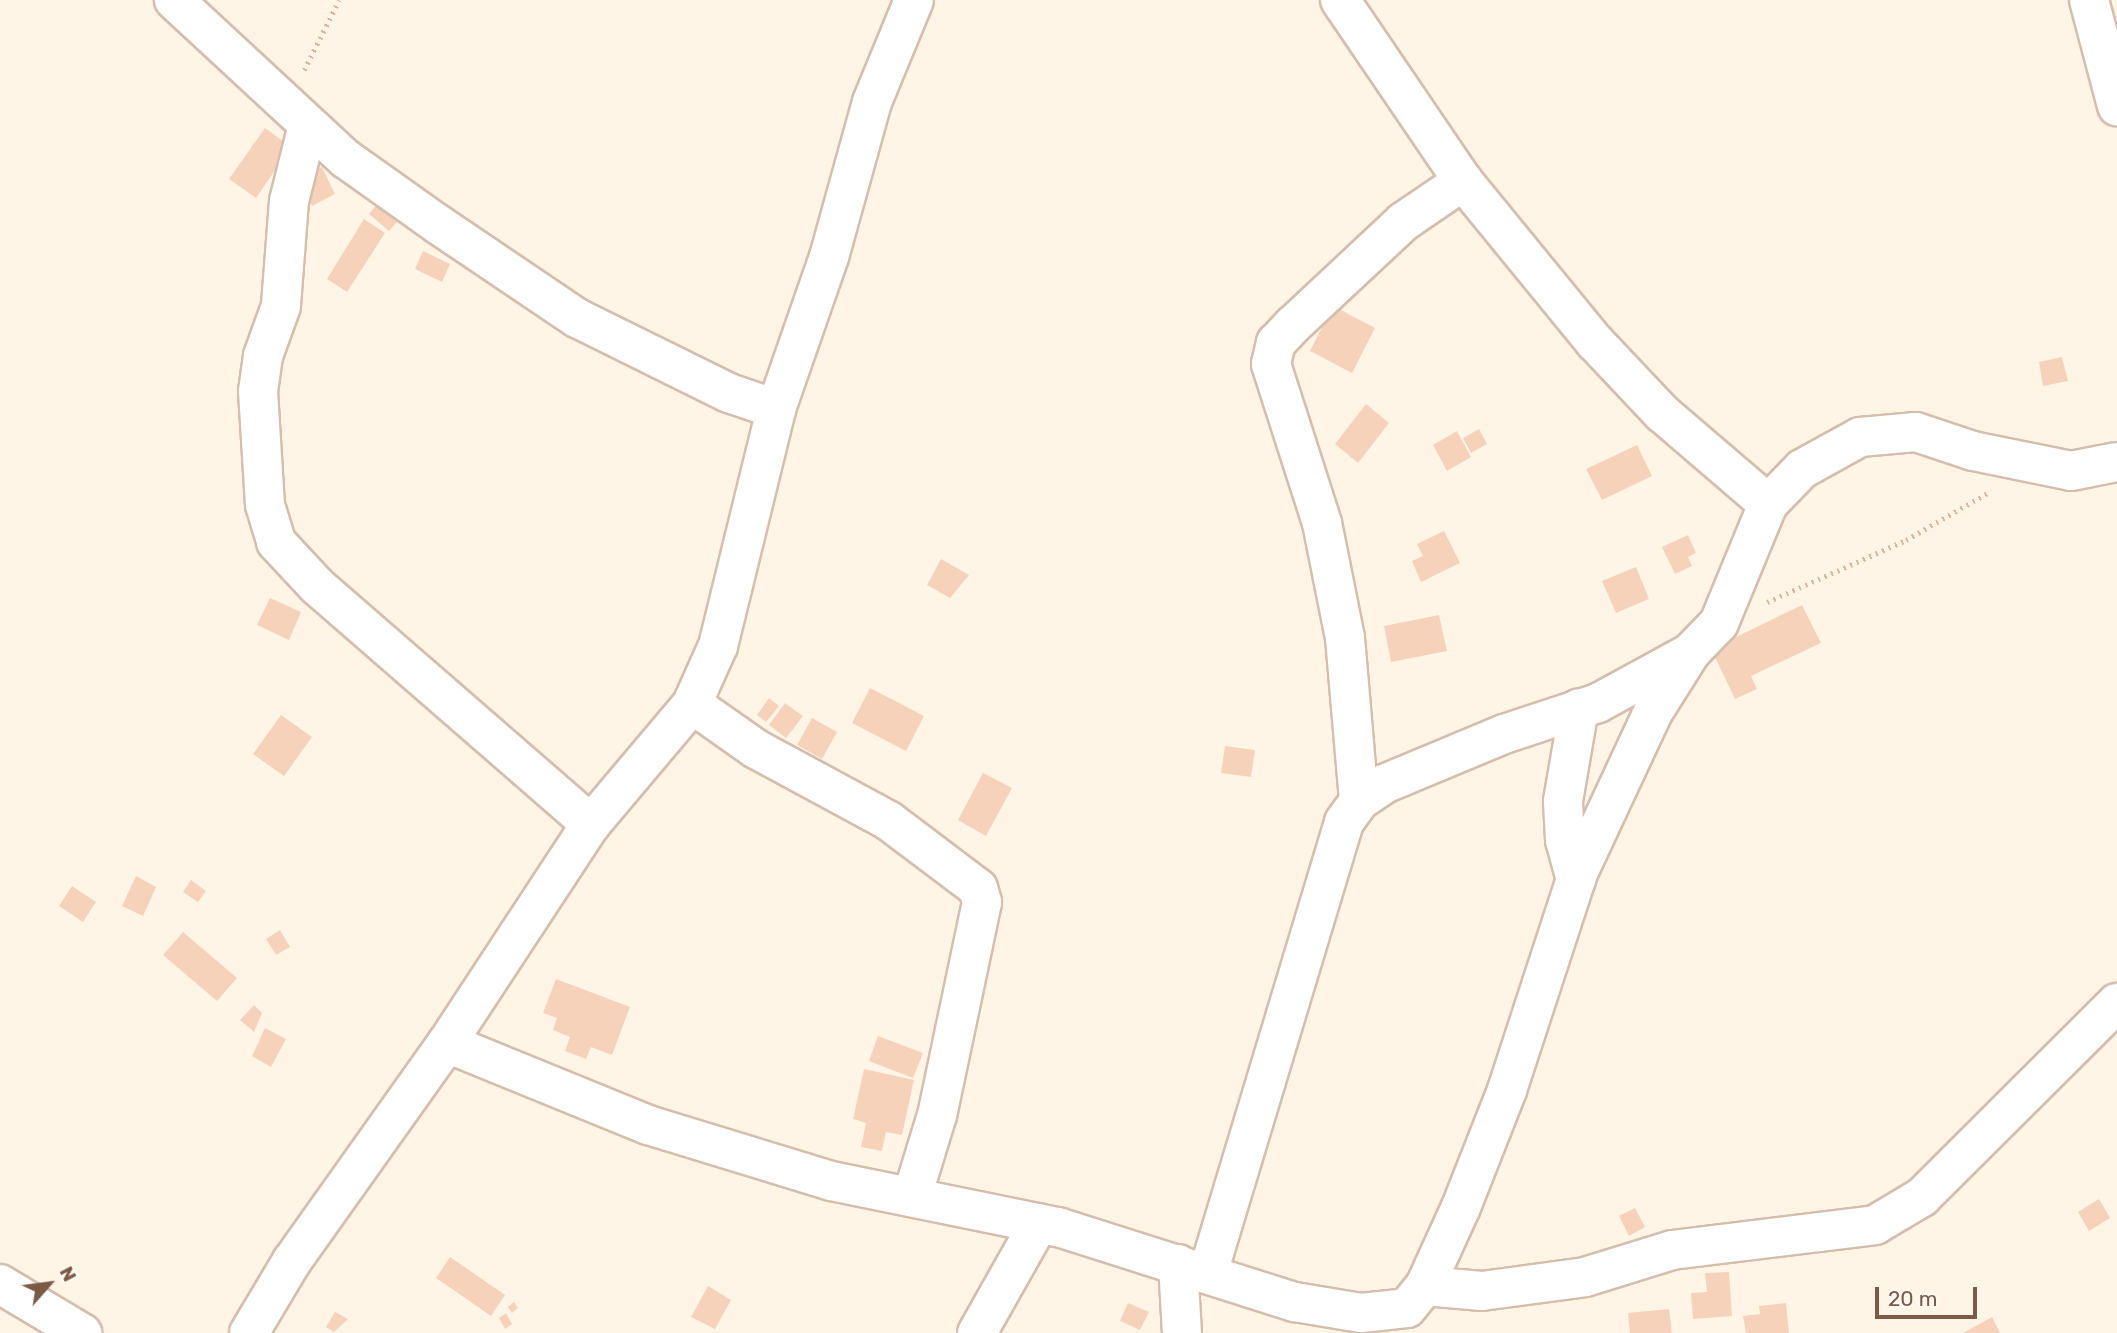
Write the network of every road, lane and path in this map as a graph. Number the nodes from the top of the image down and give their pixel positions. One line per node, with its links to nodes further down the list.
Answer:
1 (174, 0): 6 (street)
2 (339, 0): 6 (path)
3 (914, 0): 10 (street)
4 (1340, 0): 9 (street)
5 (2088, 0): 7 (street)
6 (279, 101): 8 (street)
7 (2117, 106)
8 (308, 125): 10 (street); 19 (street)
9 (1464, 181): 13 (street); 18 (street)
10 (776, 409): 16 (street)
11 (2117, 462): 12 (street)
12 (2033, 465): 13 (street); 14 (path)
13 (1768, 504): 14 (street)
14 (1718, 623): 15 (street)
15 (1692, 652): 17 (street); 20 (street)
16 (692, 704): 19 (street); 23 (street)
17 (1579, 708): 18 (street); 20 (street)
18 (1359, 801): 25 (street)
19 (591, 824): 22 (street)
20 (1576, 880): 27 (street)
21 (2117, 1003): 27 (street)
22 (447, 1043): 23 (street); 30 (street)
23 (912, 1197): 24 (street)
24 (1039, 1223): 25 (street); 31 (street)
25 (1193, 1269): 28 (street); 32 (street)
26 (0, 1284): 29 (street)
27 (1426, 1286): 28 (street)
28 (1333, 1320)
29 (82, 1333)
30 (249, 1333)
31 (977, 1333)
32 (1182, 1333)

